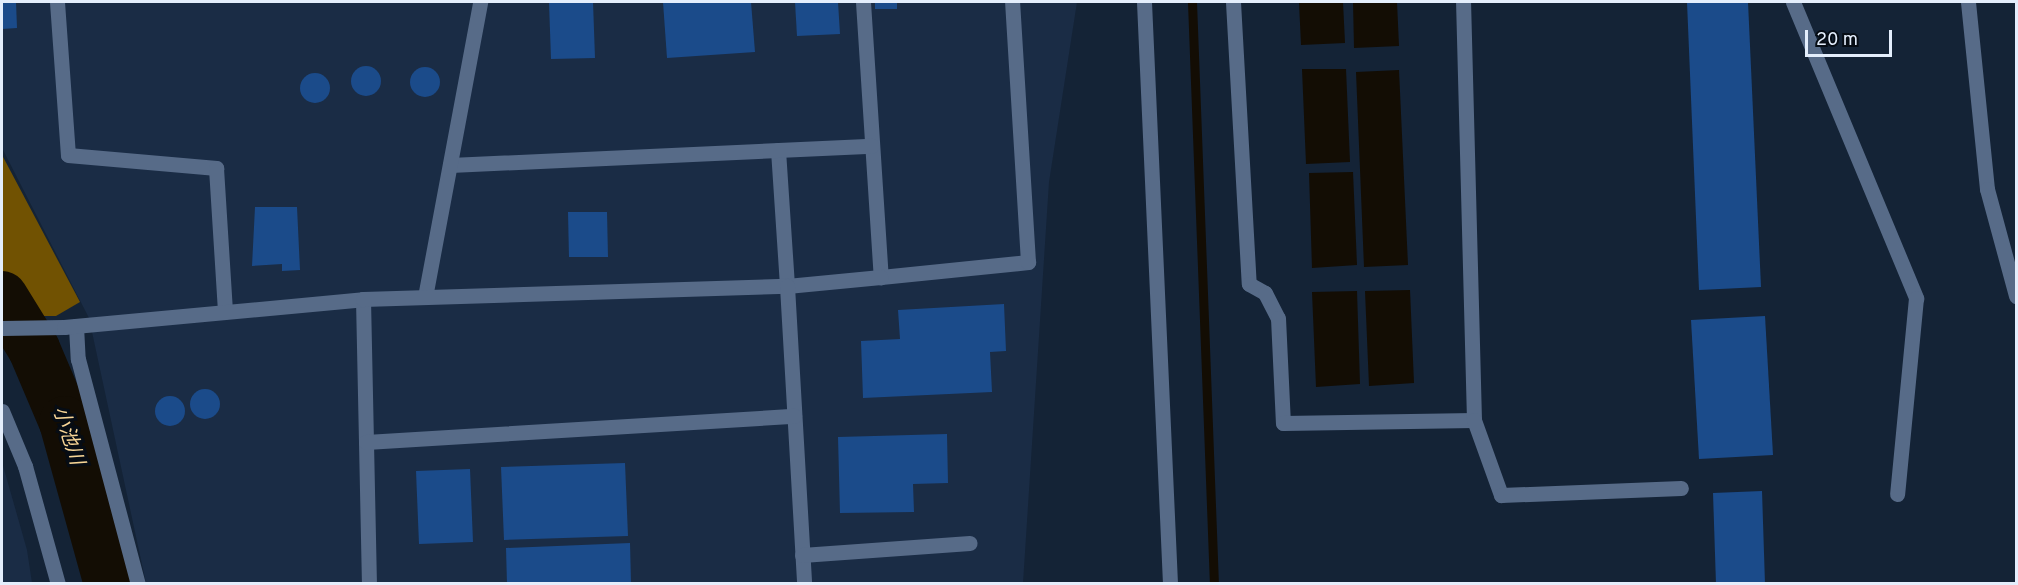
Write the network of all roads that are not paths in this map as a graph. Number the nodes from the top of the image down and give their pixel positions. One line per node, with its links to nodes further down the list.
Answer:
1 (57, 2): 18 (street)
2 (480, 2): 12 (street)
3 (863, 2): 10 (street)
4 (1012, 2): 13 (street)
5 (1144, 2): 33 (street)
6 (1233, 2): 23 (street)
7 (1463, 2): 23 (street)
8 (1793, 2): 26 (street)
9 (1968, 2): 15 (street)
10 (872, 146): 11 (street); 13 (street)
11 (778, 150): 12 (street); 14 (street)
12 (450, 165): 16 (street)
13 (880, 277): 14 (street)
14 (787, 286): 16 (street); 22 (street)
15 (2016, 296)
16 (425, 297): 17 (street)
17 (363, 299): 18 (street); 24 (street)
18 (225, 312): 19 (street)
19 (70, 326): 20 (street); 30 (street)
20 (2, 327)
21 (2, 411): 29 (street)
22 (794, 416): 24 (street); 28 (street)
23 (1474, 420): 25 (street)
24 (366, 442): 31 (street)
25 (1681, 488)
26 (1897, 494)
27 (970, 543): 28 (street)
28 (802, 555): 32 (street)
29 (58, 584)
30 (138, 584)
31 (369, 584)
32 (804, 584)
33 (1170, 584)

